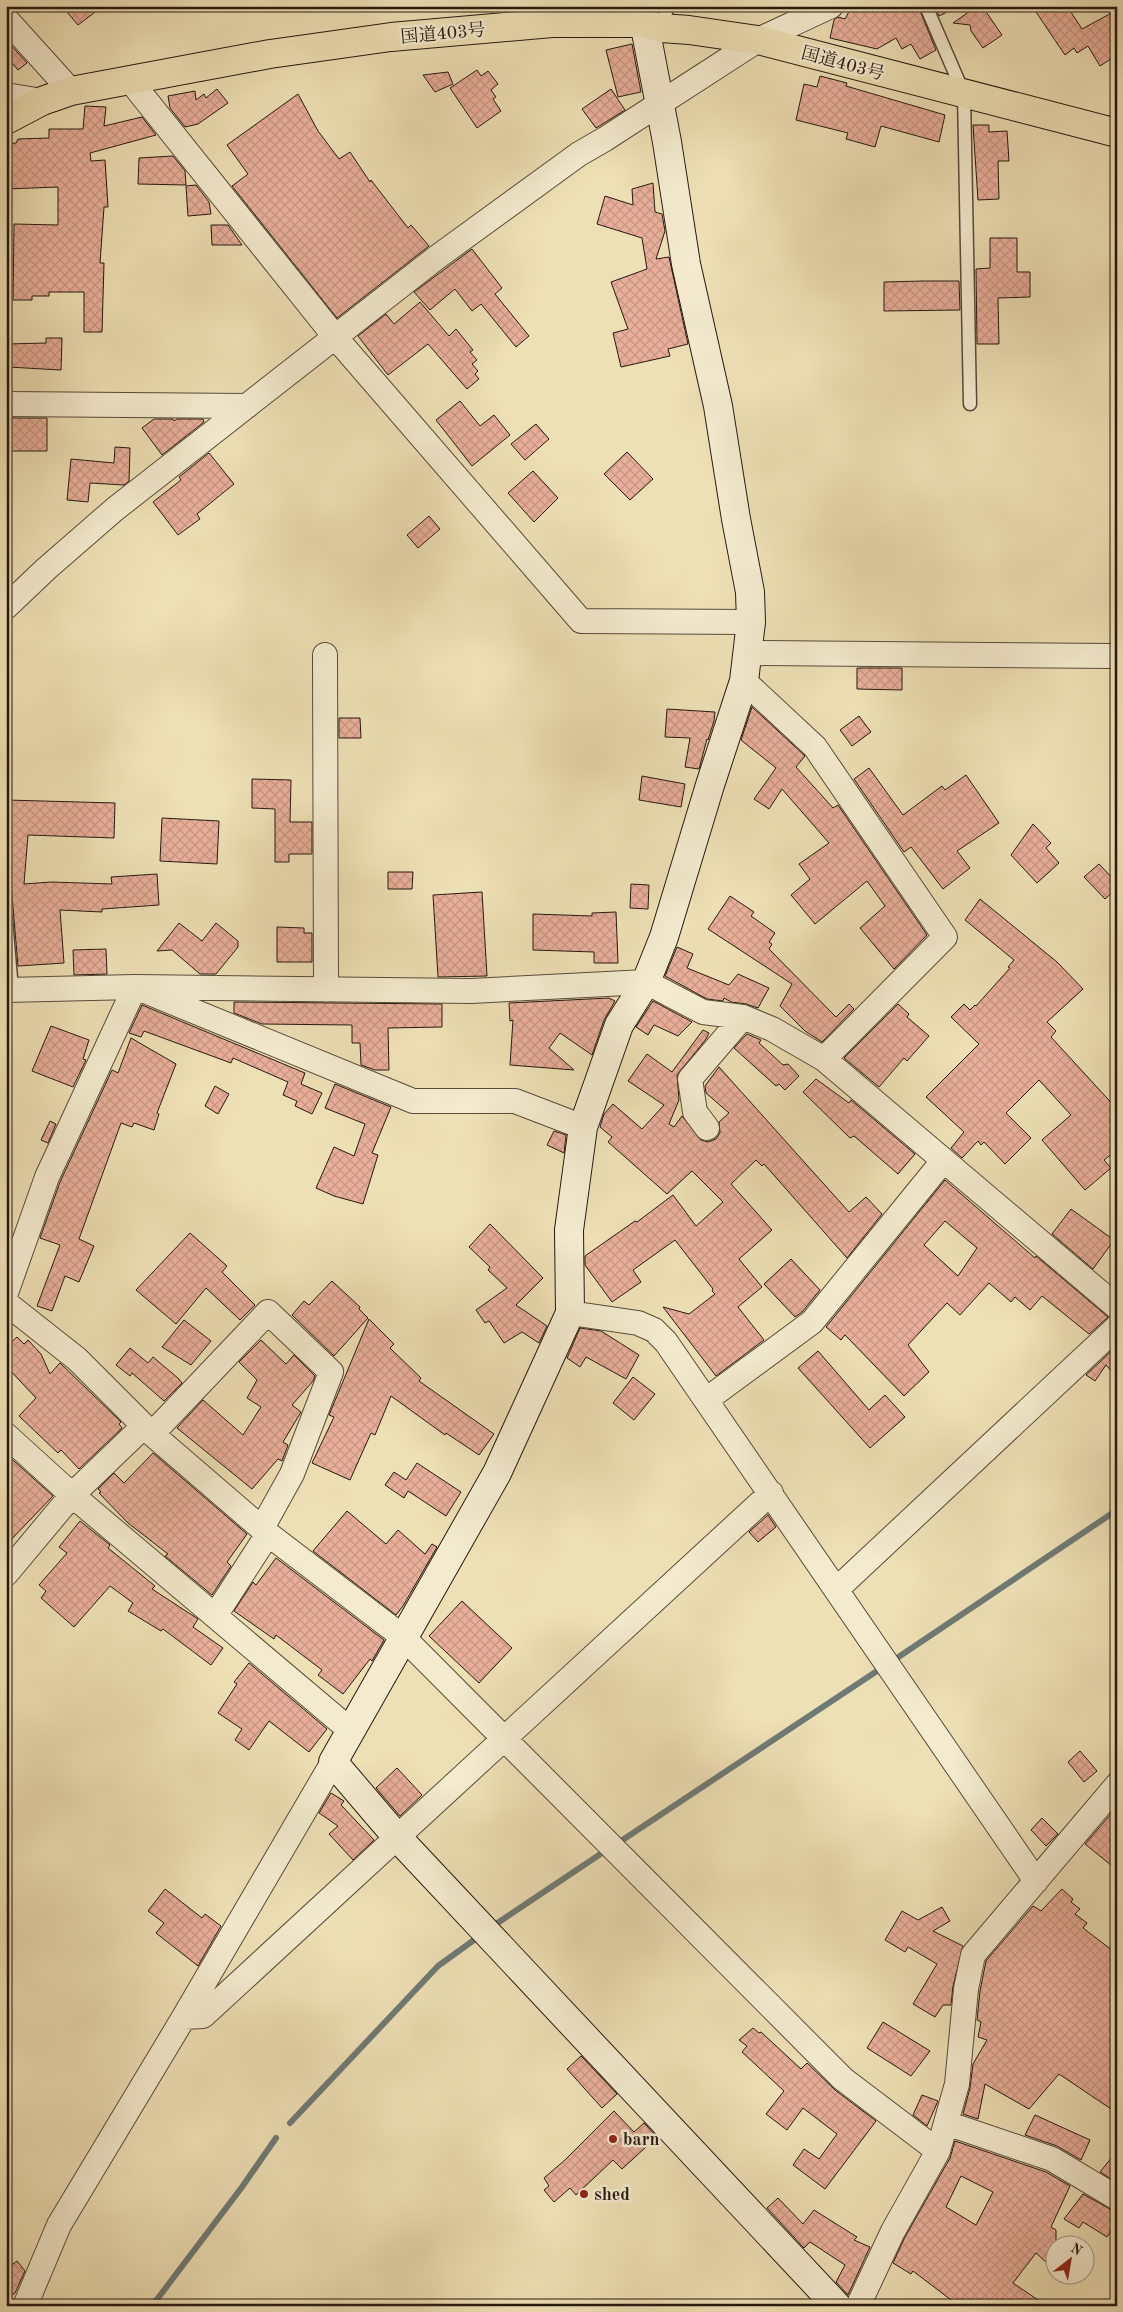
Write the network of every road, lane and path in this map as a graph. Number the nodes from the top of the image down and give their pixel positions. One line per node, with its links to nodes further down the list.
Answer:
1 (13, 6): 4 (street)
2 (831, 6): 7 (street)
3 (926, 6): 10 (lane)
4 (6, 12)
5 (648, 14): 7 (highway, 国道403号); 8 (highway, 国道403号); 13 (street)
6 (6, 19): 9 (street)
7 (758, 40): 10 (highway, 国道403号); 13 (street)
8 (129, 79): 9 (highway, 国道403号); 16 (street)
9 (70, 91): 12 (highway, 国道403号)
10 (964, 94): 15 (highway, 国道403号); 18 (lane)
11 (6, 95): 12 (street)
12 (42, 101): 14 (highway, 国道403号)
13 (659, 103): 16 (street); 21 (street)
14 (6, 120)
15 (1117, 133)
16 (336, 338): 19 (street); 21 (street)
17 (6, 404): 19 (street)
18 (970, 404)
19 (248, 406): 20 (street)
20 (6, 607)
21 (751, 622): 22 (street)
22 (747, 653): 24 (street); 25 (street)
23 (326, 655): 30 (street)
24 (1117, 656)
25 (744, 681): 27 (street); 32 (street)
26 (6, 919): 29 (lane)
27 (646, 982): 30 (street); 31 (street); 33 (street)
28 (135, 986): 29 (street); 30 (street); 33 (street); 36 (street)
29 (9, 990)
30 (326, 990)
31 (743, 1017): 32 (street); 34 (street)
32 (824, 1059): 35 (street)
33 (583, 1127): 39 (street)
34 (706, 1128)
35 (943, 1161): 38 (street); 41 (street)
36 (6, 1293)
37 (6, 1303): 42 (street)
38 (1117, 1307)
39 (570, 1313): 41 (street); 50 (street)
40 (1117, 1327): 48 (street)
41 (706, 1400): 44 (street)
42 (148, 1430): 45 (street); 46 (street); 46 (street)
43 (6, 1435): 45 (street)
44 (771, 1493): 48 (street); 52 (street)
45 (72, 1495): 47 (street); 49 (street)
46 (265, 1531): 49 (street); 50 (street)
47 (6, 1574)
48 (837, 1589): 56 (street)
49 (215, 1616): 51 (street)
50 (403, 1637): 51 (street); 52 (street)
51 (350, 1730): 53 (street)
52 (503, 1738): 55 (street); 59 (street)
53 (333, 1762): 55 (street); 57 (street)
54 (1117, 1785): 56 (street)
55 (397, 1837): 57 (street); 62 (street)
56 (1036, 1882): 58 (street)
57 (184, 2017): 61 (street)
58 (946, 2123): 59 (street); 60 (street)
59 (938, 2151): 63 (street)
60 (1117, 2198)
61 (25, 2306)
62 (837, 2306)
63 (858, 2306)

